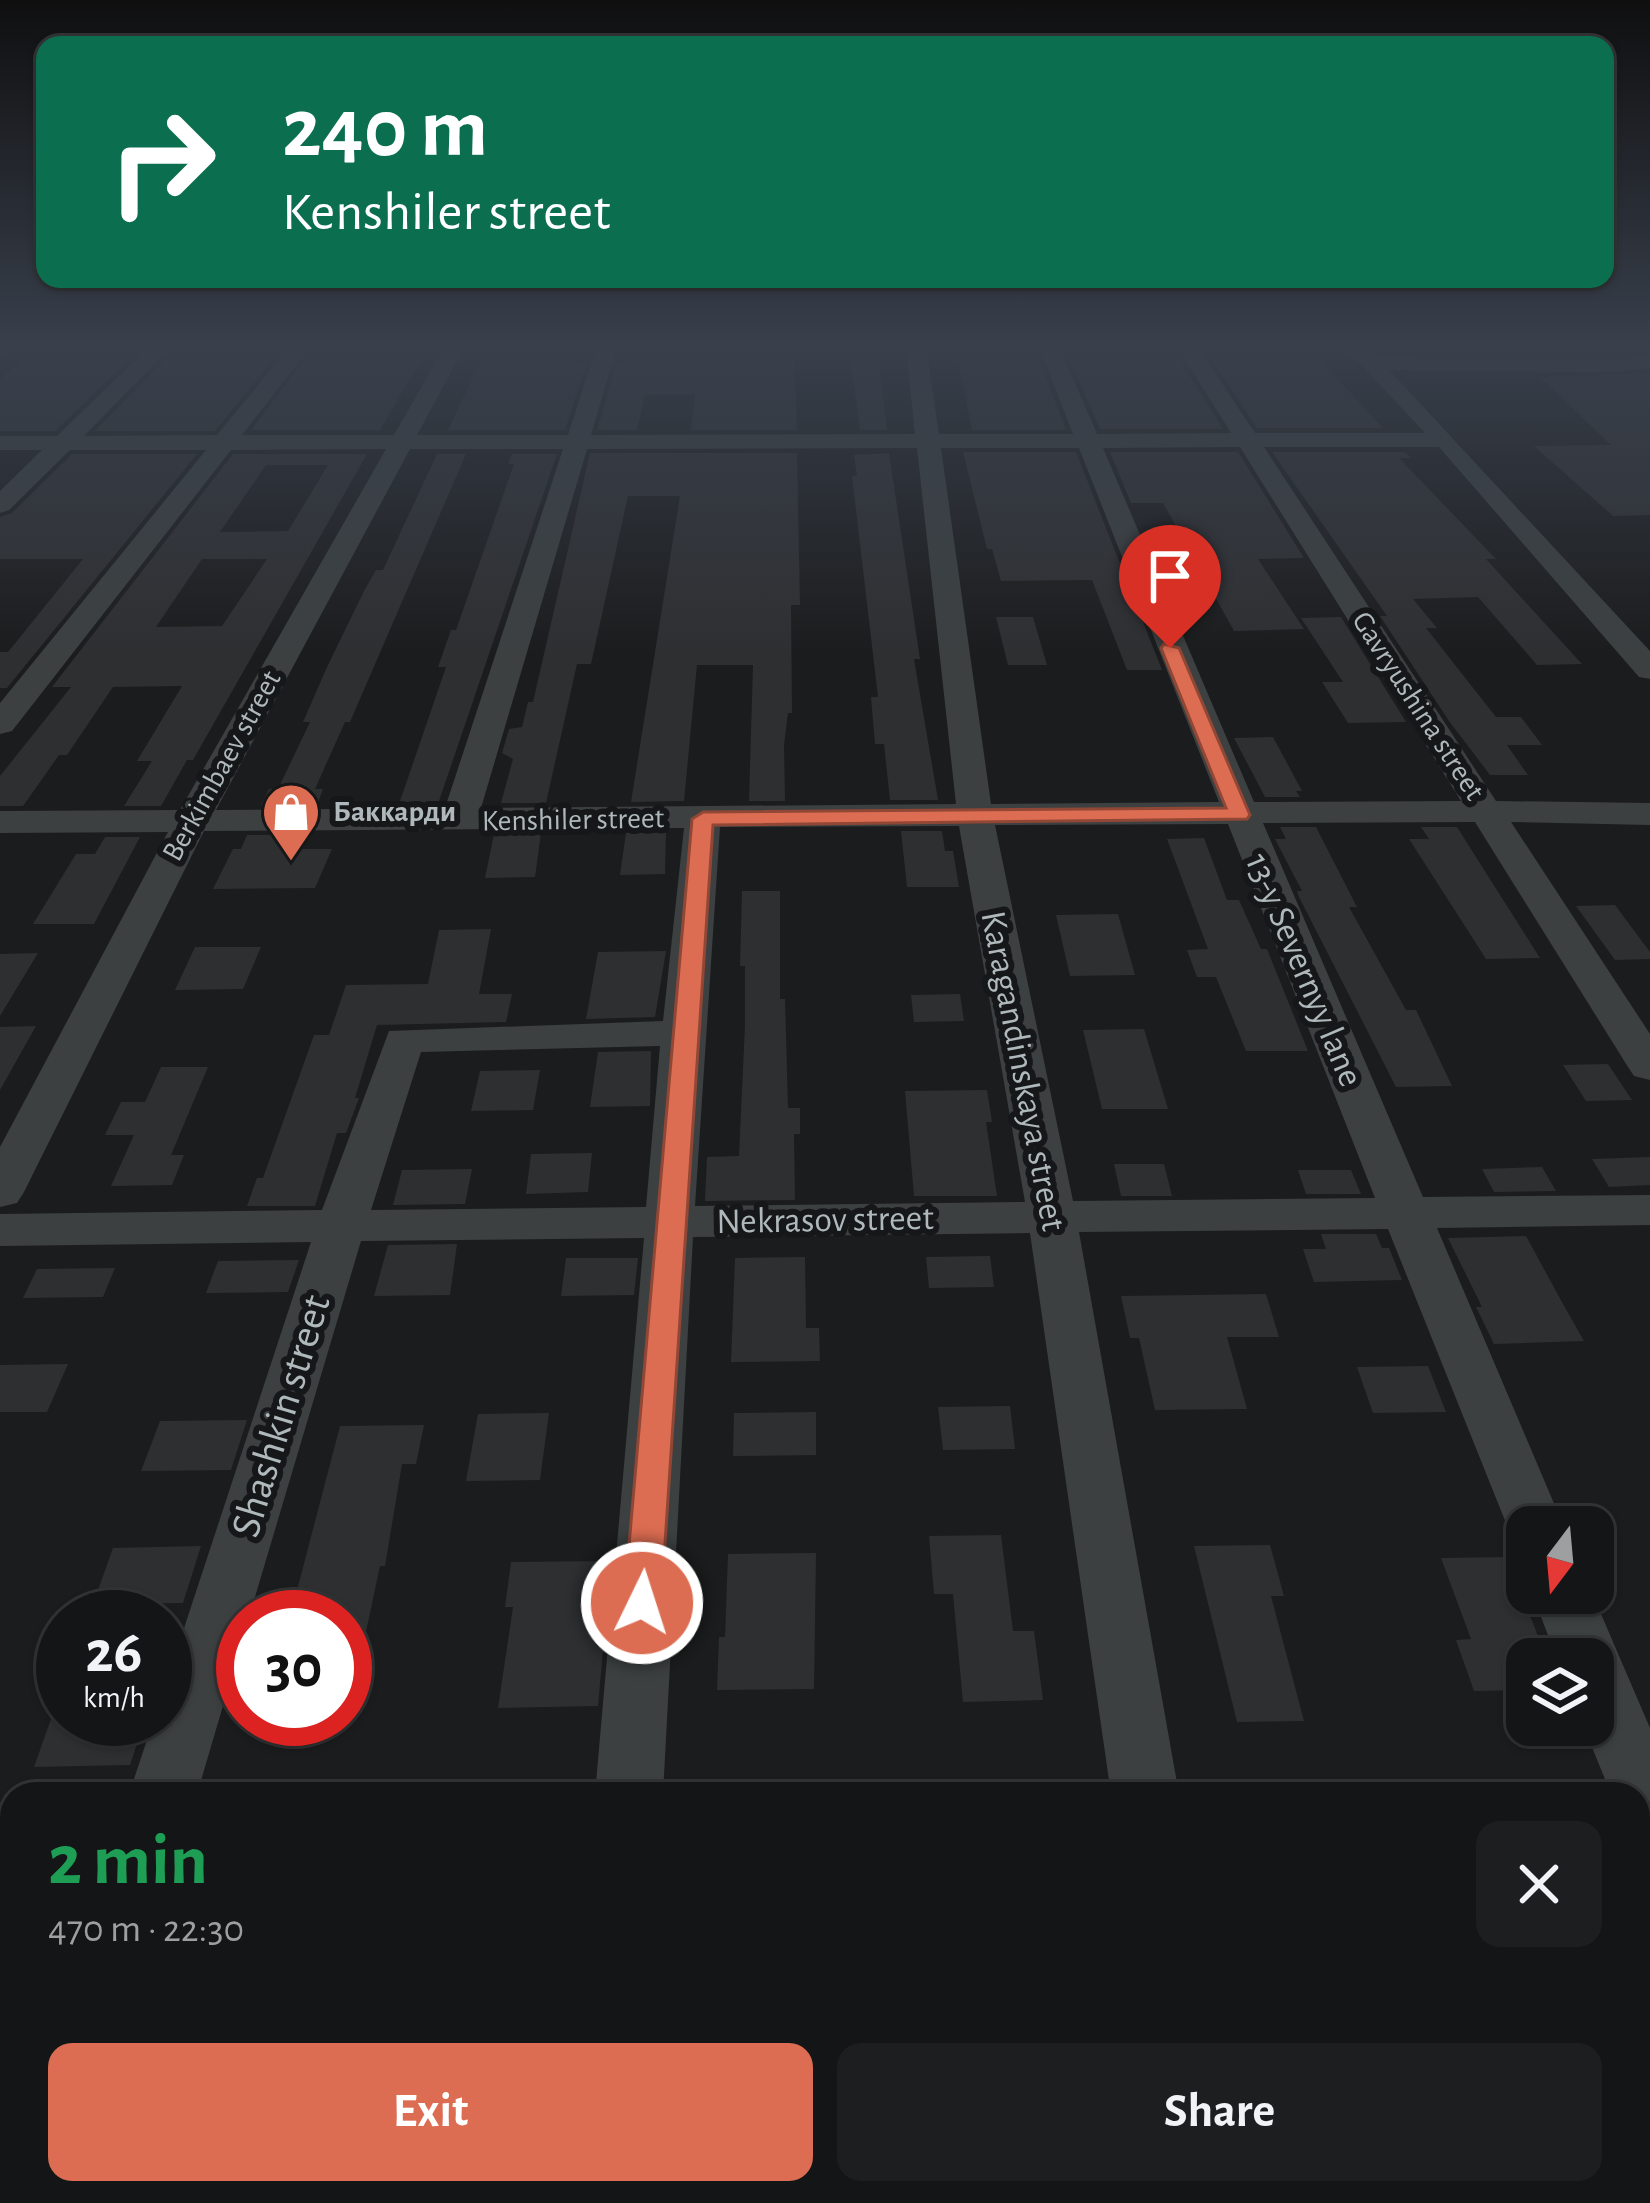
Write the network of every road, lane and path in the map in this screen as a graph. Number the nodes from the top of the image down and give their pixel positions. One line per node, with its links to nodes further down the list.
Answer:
1 (57, 449): 9 (street)
2 (219, 449): 11 (street)
3 (397, 449): 17 (street, Berkimbaev street)
4 (575, 449): 18 (street)
5 (927, 449): 15 (street, Karagandinskaya street)
6 (1088, 449): 14 (street, 13-y Severnyy lane)
7 (1253, 449): 12 (street, Gavryushina street)
8 (1453, 449): 10 (street)
9 (0, 505)
10 (1650, 670)
11 (0, 724)
12 (1486, 811): 13 (street, Kenshiler street); 14 (street, Kenshiler street); 21 (street, Gavryushina street)
13 (1650, 814)
14 (1239, 815): 15 (street, Kenshiler street); 24 (street, 13-y Severnyy lane)
15 (975, 817): 16 (street, Kenshiler street); 25 (street, Karagandinskaya street)
16 (703, 819): 18 (street, Kenshiler street); 20 (street)
17 (190, 821): 18 (street, Kenshiler street); 19 (street, Kenshiler street); 22 (street, Berkimbaev street)
18 (459, 821)
19 (0, 822)
20 (683, 1033): 26 (street); 27 (street, Shashkin street)
21 (1650, 1066)
22 (0, 1192)
23 (1650, 1210): 24 (street, Nekrasov street)
24 (1405, 1214): 25 (street, Nekrasov street); 29 (street, 13-y Severnyy lane)
25 (1052, 1217): 26 (street, Nekrasov street); 33 (street, Karagandinskaya street)
26 (669, 1222): 27 (street, Nekrasov street); 32 (street)
27 (341, 1226): 28 (street, Nekrasov street); 31 (street, Shashkin street)
28 (0, 1230)
29 (1525, 1506)
30 (1614, 1720): 34 (street)
31 (167, 1782)
32 (630, 1782)
33 (1143, 1782)
34 (1640, 1782)

